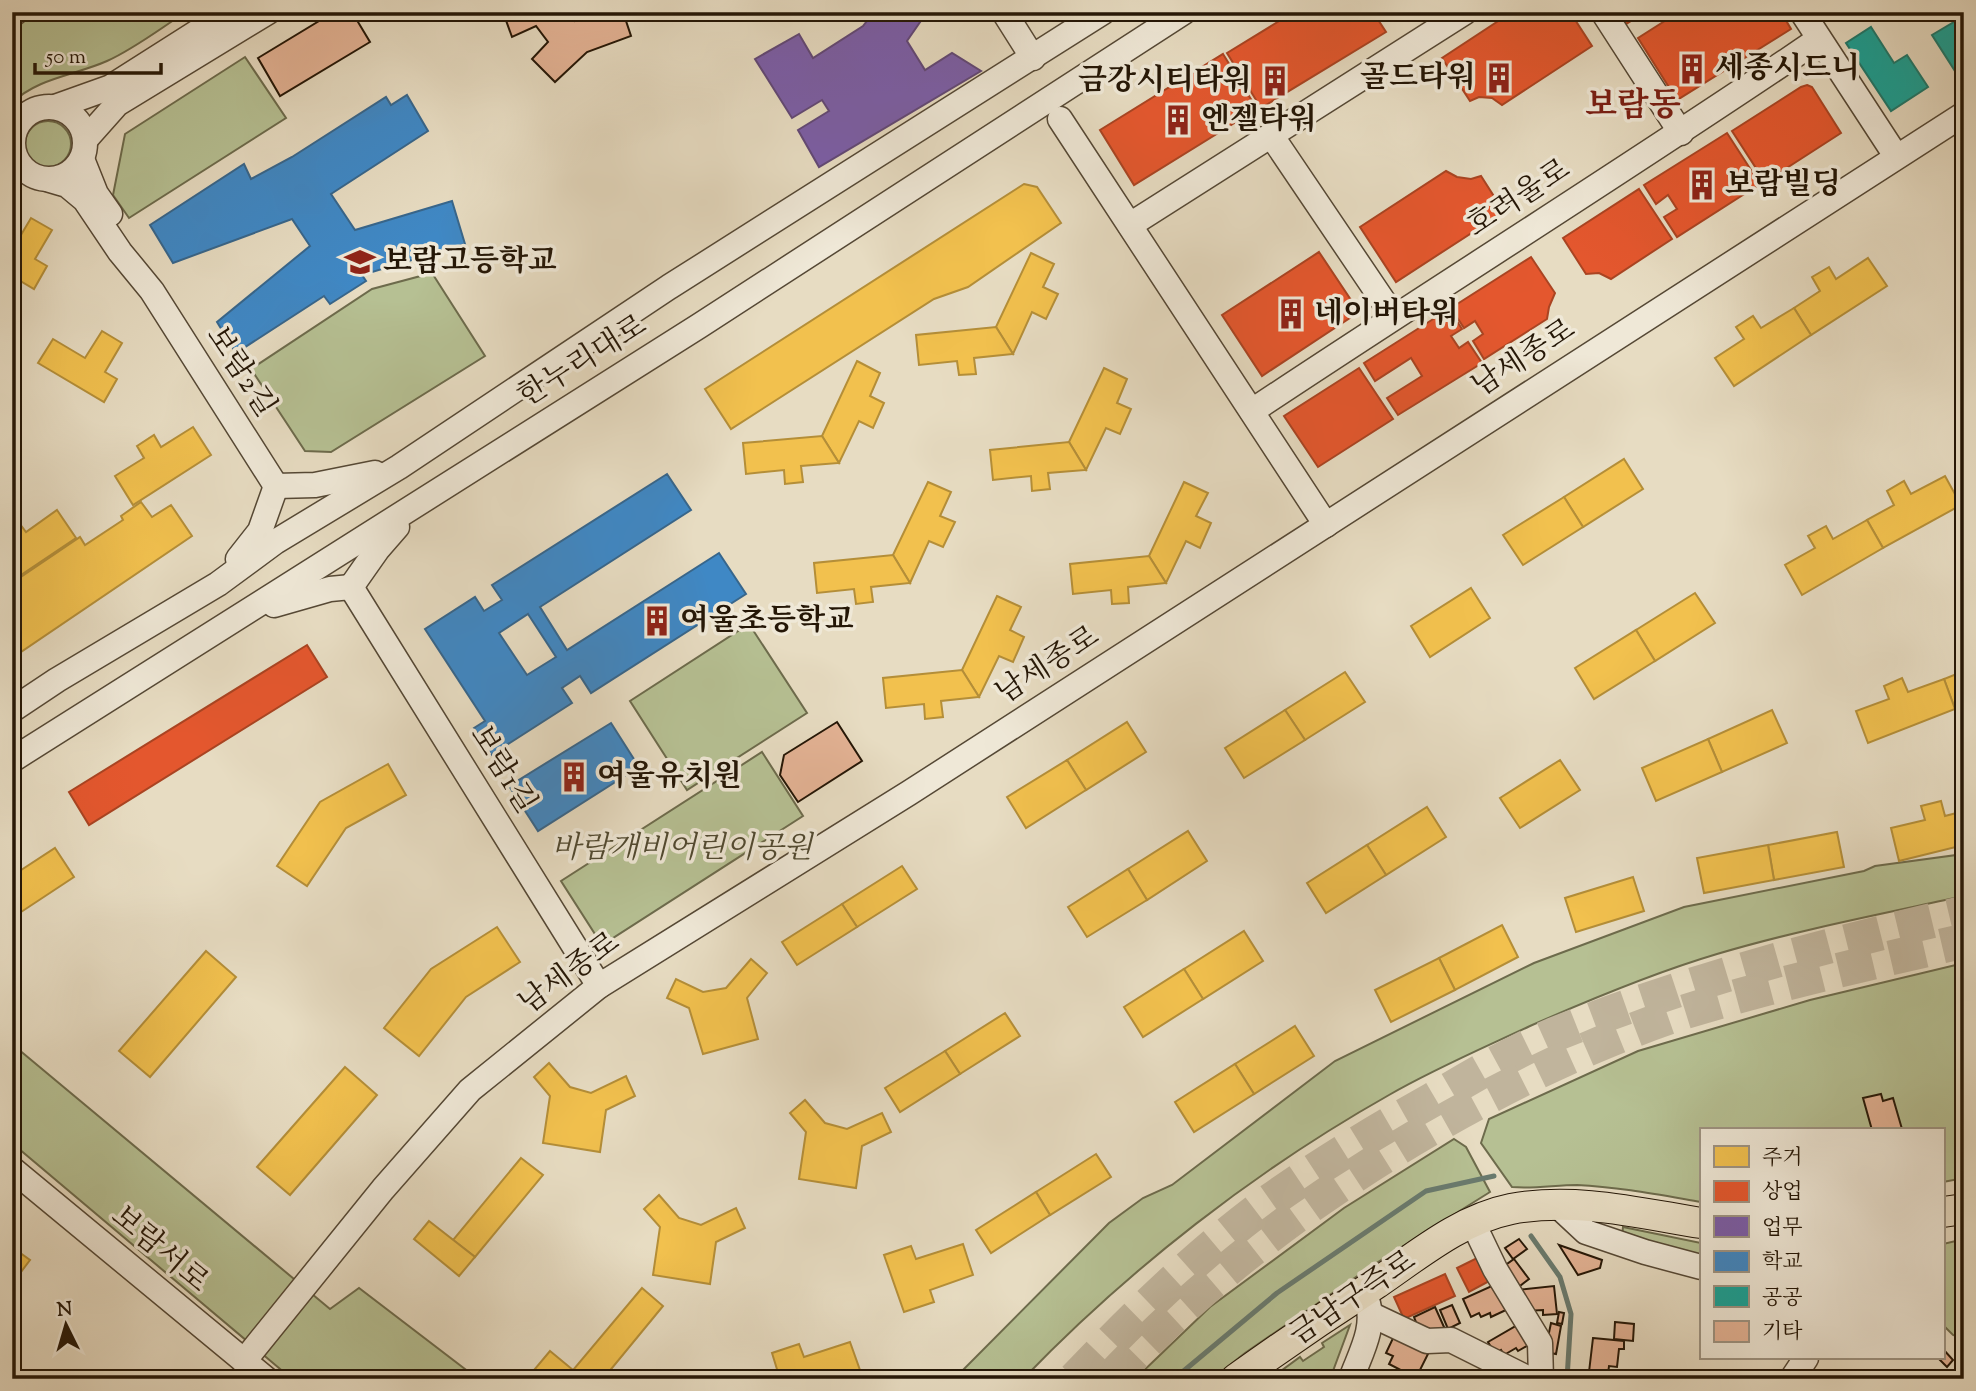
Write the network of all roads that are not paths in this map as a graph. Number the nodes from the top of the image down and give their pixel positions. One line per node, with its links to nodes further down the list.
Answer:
1 (229, 12): 12 (street)
2 (268, 12): 19 (street)
3 (1004, 12): 10 (street)
4 (1103, 12): 10 (street, 한누리대로)
5 (1184, 12): 11 (street, 한누리대로)
6 (1465, 12): 18 (street)
7 (1603, 12): 15 (street)
8 (1802, 12): 9 (street)
9 (1819, 38): 15 (street, 호려울로); 20 (street)
10 (1033, 58): 26 (street, 한누리대로)
11 (1108, 61): 14 (street); 16 (street, 한누리대로)
12 (55, 107): 17 (street); 19 (street)
13 (1964, 114): 20 (street, 남세종로)
14 (1060, 119): 16 (street); 22 (street)
15 (1681, 133): 24 (street, 호려울로)
16 (996, 134): 28 (street, 한누리대로)
17 (13, 135): 21 (street)
18 (1271, 135): 22 (street); 24 (street)
19 (84, 149): 21 (street); 23 (street, 보람2길)
20 (1896, 156): 29 (street, 남세종로)
21 (33, 180): 23 (street, 보람2길)
22 (1130, 225): 25 (street)
23 (152, 291): 27 (street, 보람2길)
24 (1394, 317): 25 (street, 호려울로)
25 (1252, 411): 29 (street)
26 (399, 467): 27 (street); 30 (street, 한누리대로)
27 (276, 486): 30 (street)
28 (418, 504): 31 (street); 32 (street, 한누리대로)
29 (1326, 525): 35 (street, 남세종로)
30 (218, 584): 33 (street, 한누리대로)
31 (351, 587): 32 (street); 35 (street, 보람1길)
32 (236, 619): 34 (street, 한누리대로)
33 (12, 710)
34 (12, 760)
35 (599, 986): 45 (street, 남세종로)
36 (12, 1169): 45 (street, 보람서로)
37 (1557, 1205): 40 (main road, 금남구즉로); 41 (main road, 금남구즉로); 42 (street)
38 (1964, 1209): 39 (main road)
39 (1944, 1213)
40 (1472, 1221): 43 (main road, 금남구즉로); 50 (street)
41 (1700, 1223)
42 (1700, 1267)
43 (1368, 1303): 47 (main road, 금남구즉로); 48 (street); 49 (street)
44 (1805, 1360): 51 (street)
45 (244, 1361): 46 (street, 보람서로)
46 (265, 1379)
47 (1236, 1379)
48 (1351, 1379)
49 (1529, 1379)
50 (1541, 1379)
51 (1792, 1379)

